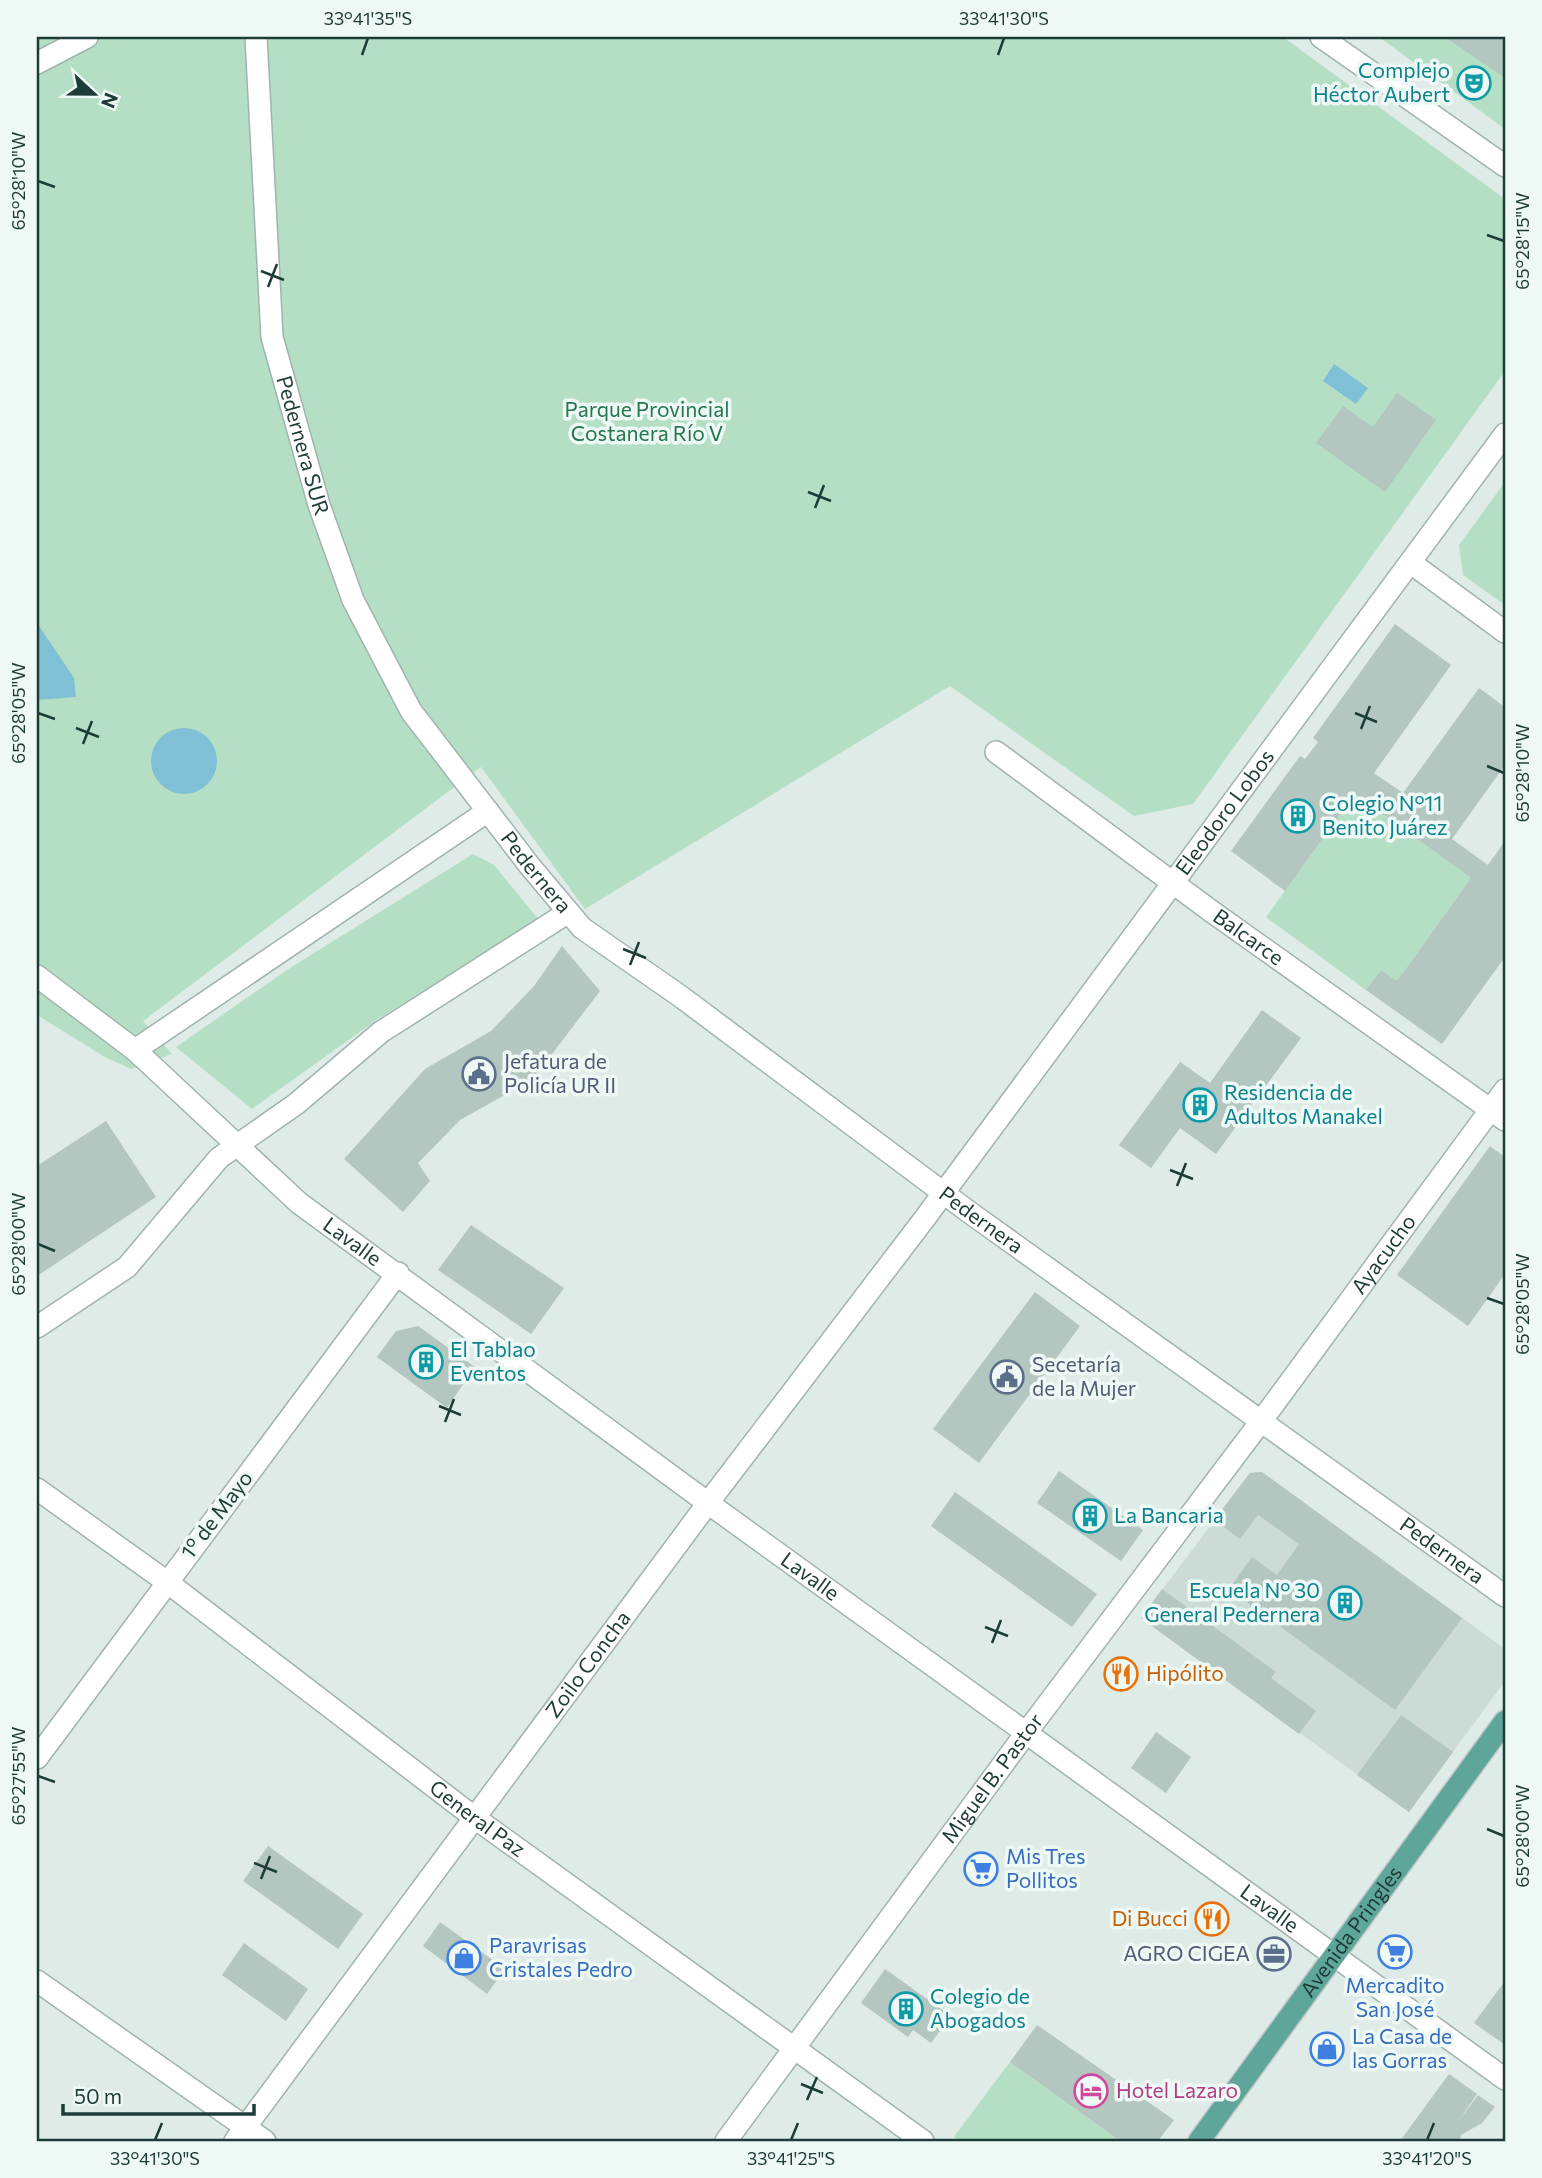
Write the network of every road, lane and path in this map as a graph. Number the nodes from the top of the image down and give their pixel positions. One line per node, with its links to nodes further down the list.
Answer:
1 (87, 37): 4 (street)
2 (256, 37): 10 (street, Pedernera SUR)
3 (1321, 37): 5 (street)
4 (37, 63)
5 (1505, 166)
6 (1505, 434): 7 (street, Eleodoro Lobos)
7 (1411, 563): 8 (street); 11 (street, Eleodoro Lobos)
8 (1505, 632)
9 (996, 752): 11 (street, Balcarce)
10 (488, 811): 12 (street, Pedernera); 14 (street)
11 (1172, 882): 16 (street, Balcarce); 18 (street, Eleodoro Lobos)
12 (568, 913): 17 (street); 18 (street, Pedernera)
13 (37, 976): 14 (street, Lavalle)
14 (135, 1050): 17 (street, Lavalle)
15 (1505, 1090): 16 (street, Ayacucho)
16 (1498, 1116): 21 (street, Ayacucho)
17 (237, 1143): 19 (street, Lavalle); 20 (street)
18 (945, 1192): 21 (street, Pedernera); 23 (street, Zoilo Concha)
19 (398, 1273): 23 (street, Lavalle); 24 (street, 1º de Mayo)
20 (37, 1326)
21 (1262, 1420): 25 (street, Pedernera); 27 (street, Miguel B. Pastor)
22 (37, 1489): 24 (street, General Paz)
23 (708, 1503): 27 (street, Lavalle); 29 (street, Zoilo Concha)
24 (167, 1582): 28 (street, 1º de Mayo); 29 (street, General Paz)
25 (1505, 1597)
26 (1505, 1721): 30 (main road, Avenida Pringles)
27 (1026, 1733): 30 (street, Lavalle); 32 (street, Miguel B. Pastor)
28 (37, 1758)
29 (475, 1818): 32 (street, General Paz); 34 (street, Zoilo Concha)
30 (1334, 1956): 33 (street, Lavalle); 38 (main road, Avenida Pringles)
31 (37, 1980): 34 (street)
32 (795, 2049): 36 (street, Miguel B. Pastor); 37 (street, General Paz)
33 (1505, 2079)
34 (241, 2134): 35 (street)
35 (265, 2141)
36 (726, 2141)
37 (923, 2141)
38 (1199, 2141)

